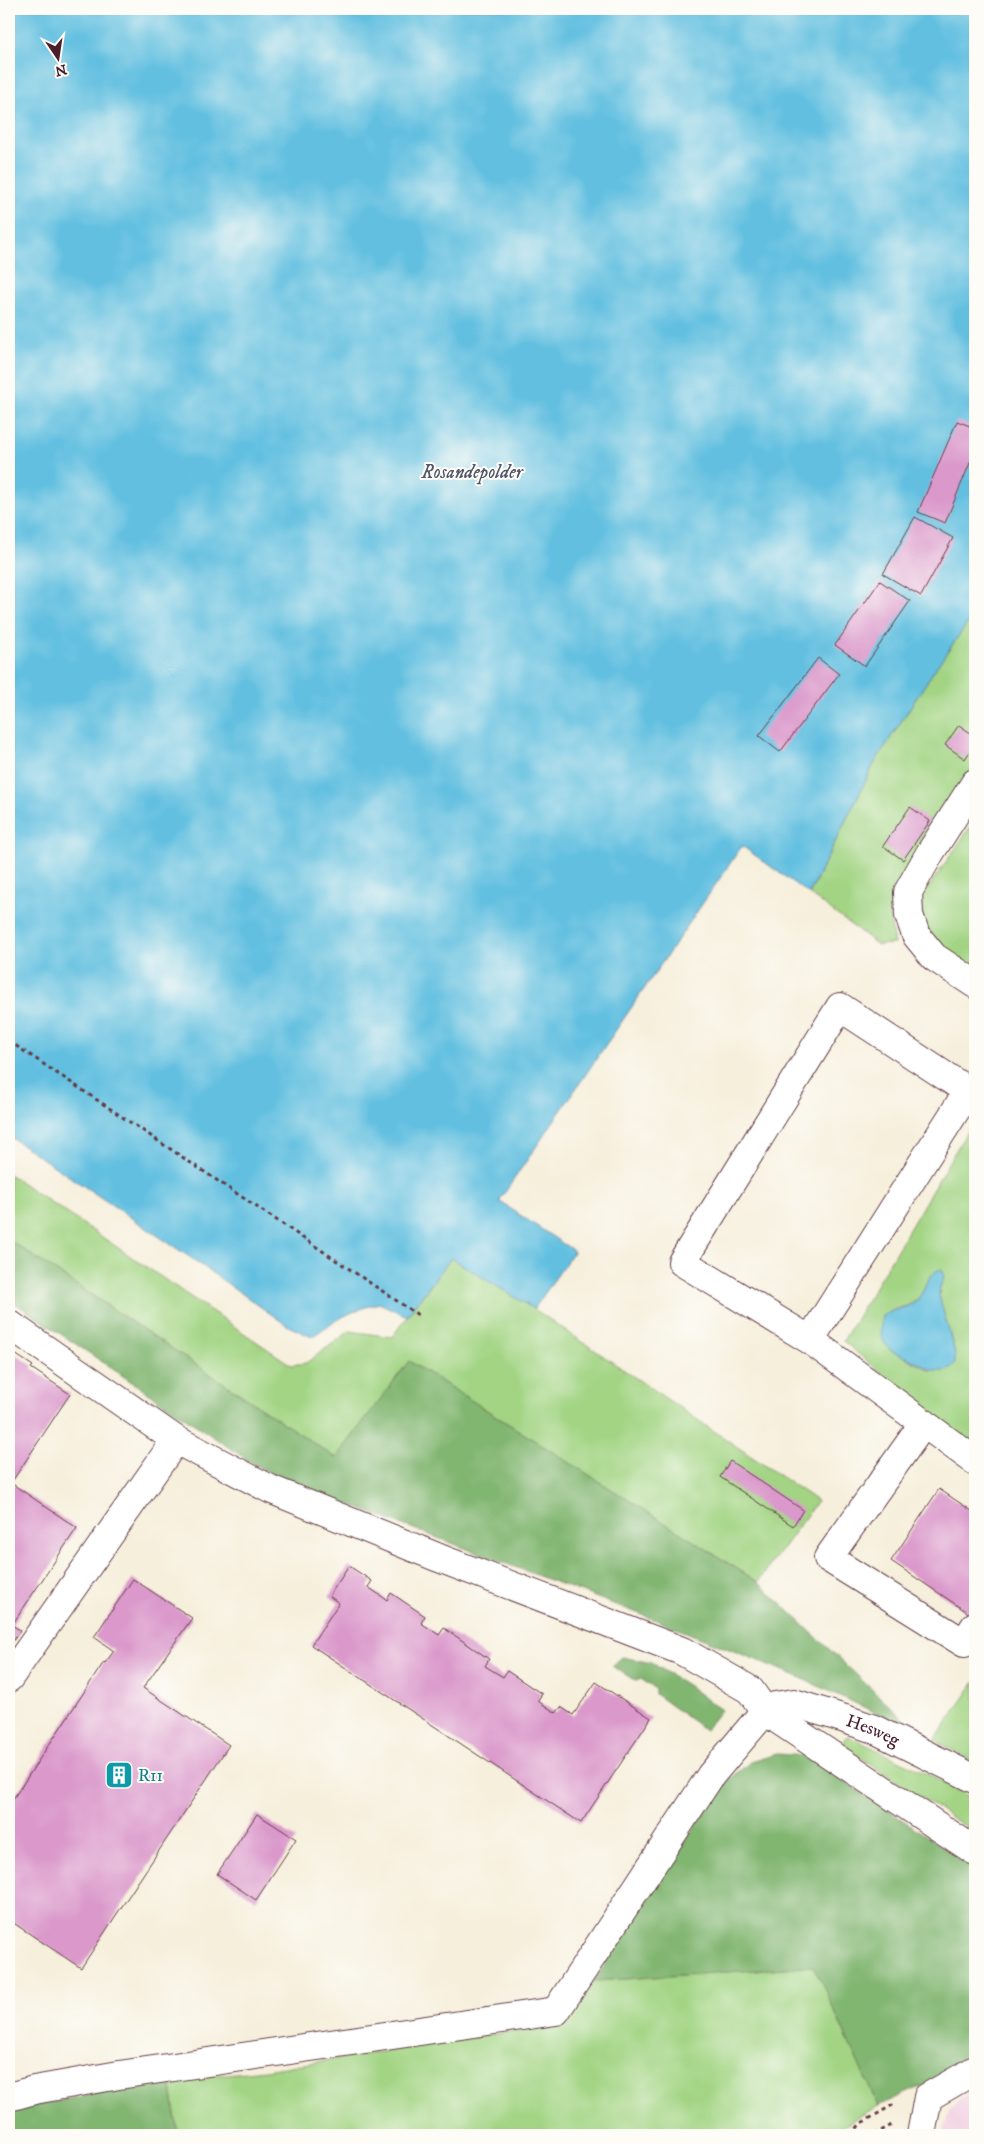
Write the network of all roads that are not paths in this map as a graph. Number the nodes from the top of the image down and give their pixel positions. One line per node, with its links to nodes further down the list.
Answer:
1 (975, 783): 2 (street)
2 (975, 984)
3 (9, 1324): 6 (street)
4 (810, 1340): 4 (street); 5 (street)
5 (924, 1423): 7 (street); 8 (street)
6 (176, 1440): 9 (street); 10 (street)
7 (975, 1461)
8 (975, 1626)
9 (9, 1678)
10 (765, 1711): 11 (street, Hesweg); 12 (street); 14 (street)
11 (975, 1779)
12 (975, 1851)
13 (975, 2070): 15 (street)
14 (9, 2096)
15 (921, 2135)

